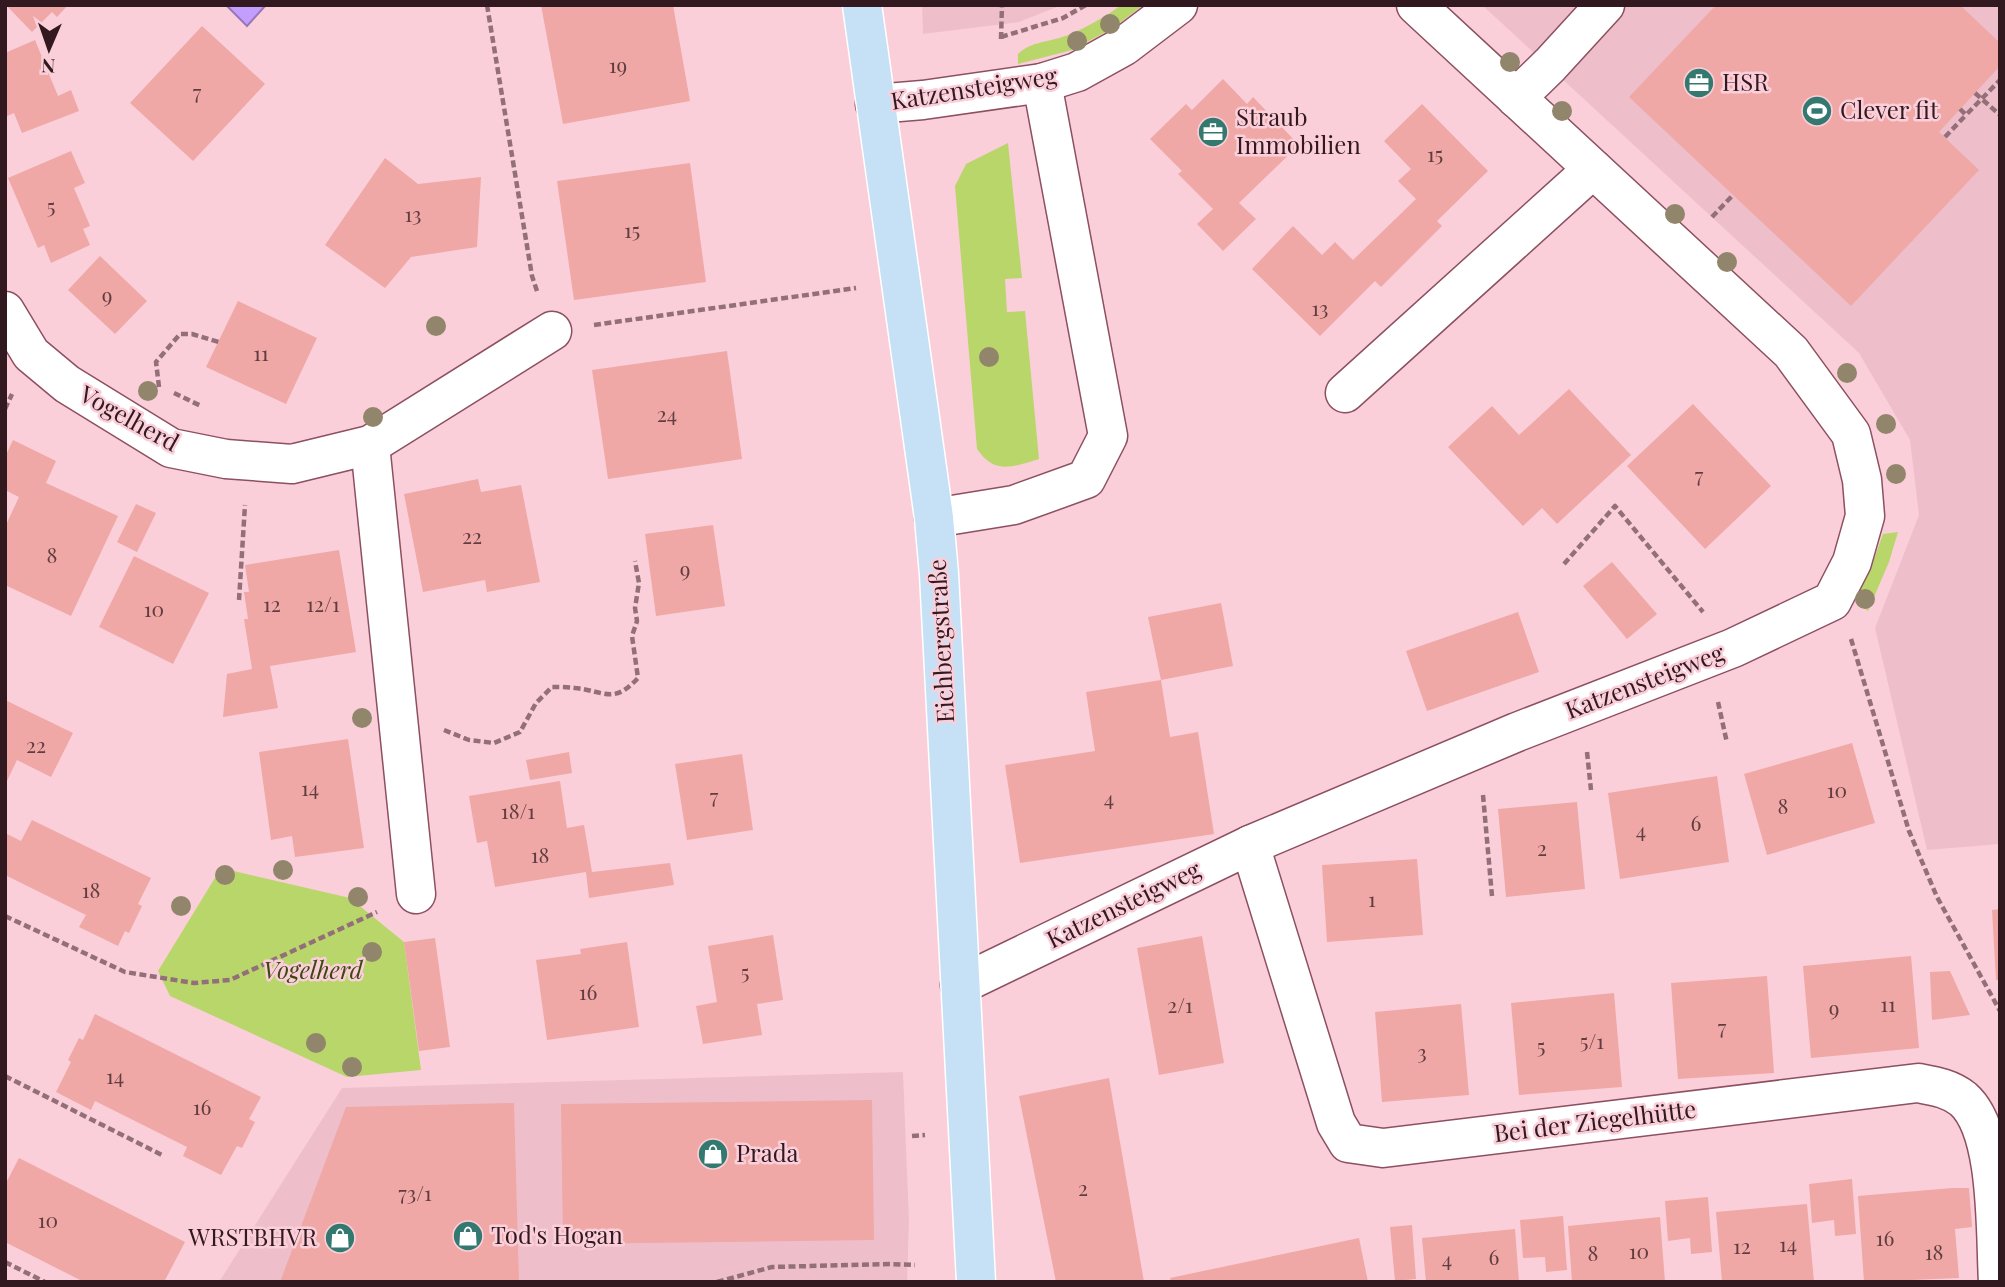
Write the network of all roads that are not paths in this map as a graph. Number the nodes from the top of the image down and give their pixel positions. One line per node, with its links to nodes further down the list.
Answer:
1 (862, 5): 7 (main road, Eichbergstraße)
2 (1178, 5): 5 (street, Katzensteigweg)
3 (1416, 5): 6 (street)
4 (1605, 5): 6 (street)
5 (1042, 83): 7 (street, Katzensteigweg); 13 (street)
6 (1516, 98): 8 (street)
7 (874, 104): 13 (main road, Eichbergstraße)
8 (1593, 169): 11 (street); 14 (street, Katzensteigweg)
9 (5, 311): 12 (street, Vogelherd)
10 (552, 331): 12 (street, Vogelherd)
11 (1345, 393)
12 (370, 445): 15 (street)
13 (934, 518): 16 (main road, Eichbergstraße)
14 (1250, 845): 16 (street, Katzensteigweg); 18 (street, Bei der Ziegelhütte)
15 (416, 894)
16 (960, 985): 17 (main road, Eichbergstraße)
17 (976, 1282)
18 (1998, 1282)

